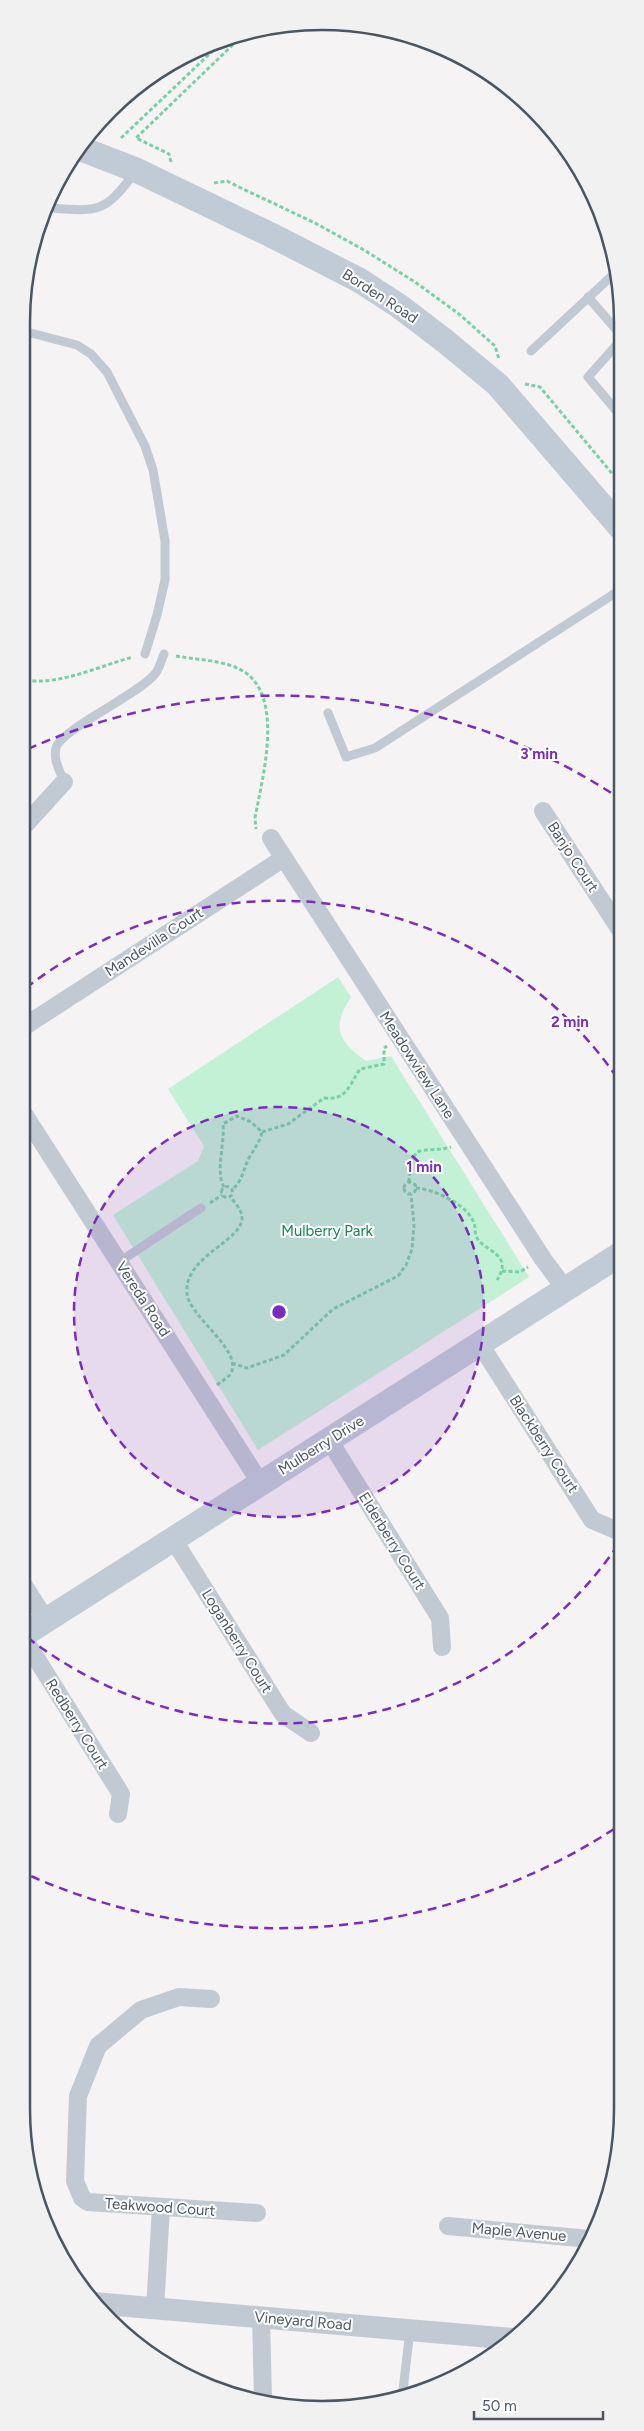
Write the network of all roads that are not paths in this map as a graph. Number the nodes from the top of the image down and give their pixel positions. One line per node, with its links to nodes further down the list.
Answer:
1 (86, 151): 2 (main road, Borden Road)
2 (136, 170): 3 (lane); 11 (main road, Borden Road)
3 (53, 208)
4 (610, 277): 5 (lane)
5 (588, 297): 6 (lane); 9 (lane)
6 (614, 327)
7 (30, 333): 13 (lane)
8 (614, 348): 10 (lane)
9 (531, 351)
10 (614, 408)
11 (614, 520)
12 (614, 594): 15 (lane)
13 (145, 654)
14 (164, 654): 16 (lane)
15 (328, 713)
16 (64, 782): 18 (street)
17 (543, 811): 21 (street, Banjo Court)
18 (30, 819)
19 (264, 836): 20 (street, Meadowview Lane)
20 (284, 858): 22 (street, Mandevilla Court); 27 (street, Meadowview Lane)
21 (614, 920)
22 (30, 1023)
23 (30, 1123): 26 (street, Vereda Road)
24 (201, 1208): 26 (lane)
25 (614, 1258): 27 (main road, Mulberry Drive)
26 (119, 1262): 30 (street, Vereda Road)
27 (566, 1290): 28 (main road, Mulberry Drive)
28 (480, 1344): 29 (main road, Mulberry Drive); 31 (street, Blackberry Court)
29 (329, 1440): 30 (main road, Mulberry Drive); 37 (street, Elderberry Court)
30 (261, 1484): 32 (main road, Mulberry Drive)
31 (614, 1529)
32 (173, 1540): 34 (main road, Mulberry Drive); 38 (street, Loganberry Court)
33 (30, 1595): 34 (street)
34 (46, 1620): 35 (main road, Mulberry Drive)
35 (30, 1631)
36 (30, 1647): 39 (street, Redberry Court)
37 (442, 1647)
38 (311, 1733)
39 (118, 1814)
40 (211, 1999): 41 (street, Teakwood Court)
41 (161, 2208): 42 (street, Teakwood Court); 46 (street)
42 (257, 2213)
43 (448, 2226): 44 (street, Maple Avenue)
44 (584, 2238)
45 (104, 2304): 46 (street, Vineyard Road)
46 (155, 2309): 47 (street, Vineyard Road)
47 (261, 2317): 48 (street, Vineyard Road); 51 (street)
48 (410, 2330): 49 (street, Vineyard Road); 50 (lane)
49 (504, 2338)
50 (403, 2390)
51 (263, 2395)

